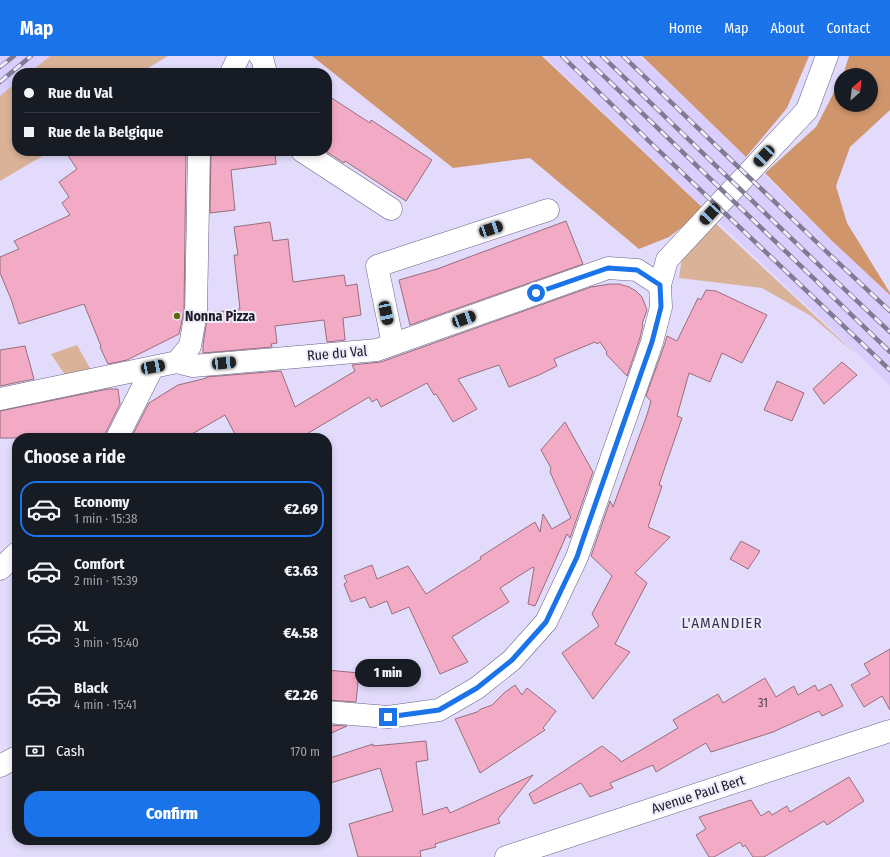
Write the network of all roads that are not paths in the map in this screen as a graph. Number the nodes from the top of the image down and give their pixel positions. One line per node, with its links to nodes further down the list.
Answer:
1 (239, 56): 4 (street)
2 (260, 56): 5 (street)
3 (827, 56): 10 (street)
4 (234, 68)
5 (265, 68)
6 (199, 156): 12 (street)
7 (310, 156): 8 (street)
8 (391, 209)
9 (548, 210): 11 (street)
10 (660, 285): 11 (street, Rue du Val); 18 (street)
11 (392, 344): 12 (street, Rue du Val)
12 (177, 362): 13 (street, Rue du Val)
13 (153, 367): 14 (street, Rue du Val); 15 (street)
14 (0, 399)
15 (120, 433)
16 (12, 558): 17 (street)
17 (0, 569)
18 (332, 712)
19 (890, 731): 22 (street, Avenue Paul Bert)
20 (12, 760): 21 (street)
21 (0, 766)
22 (506, 857)

